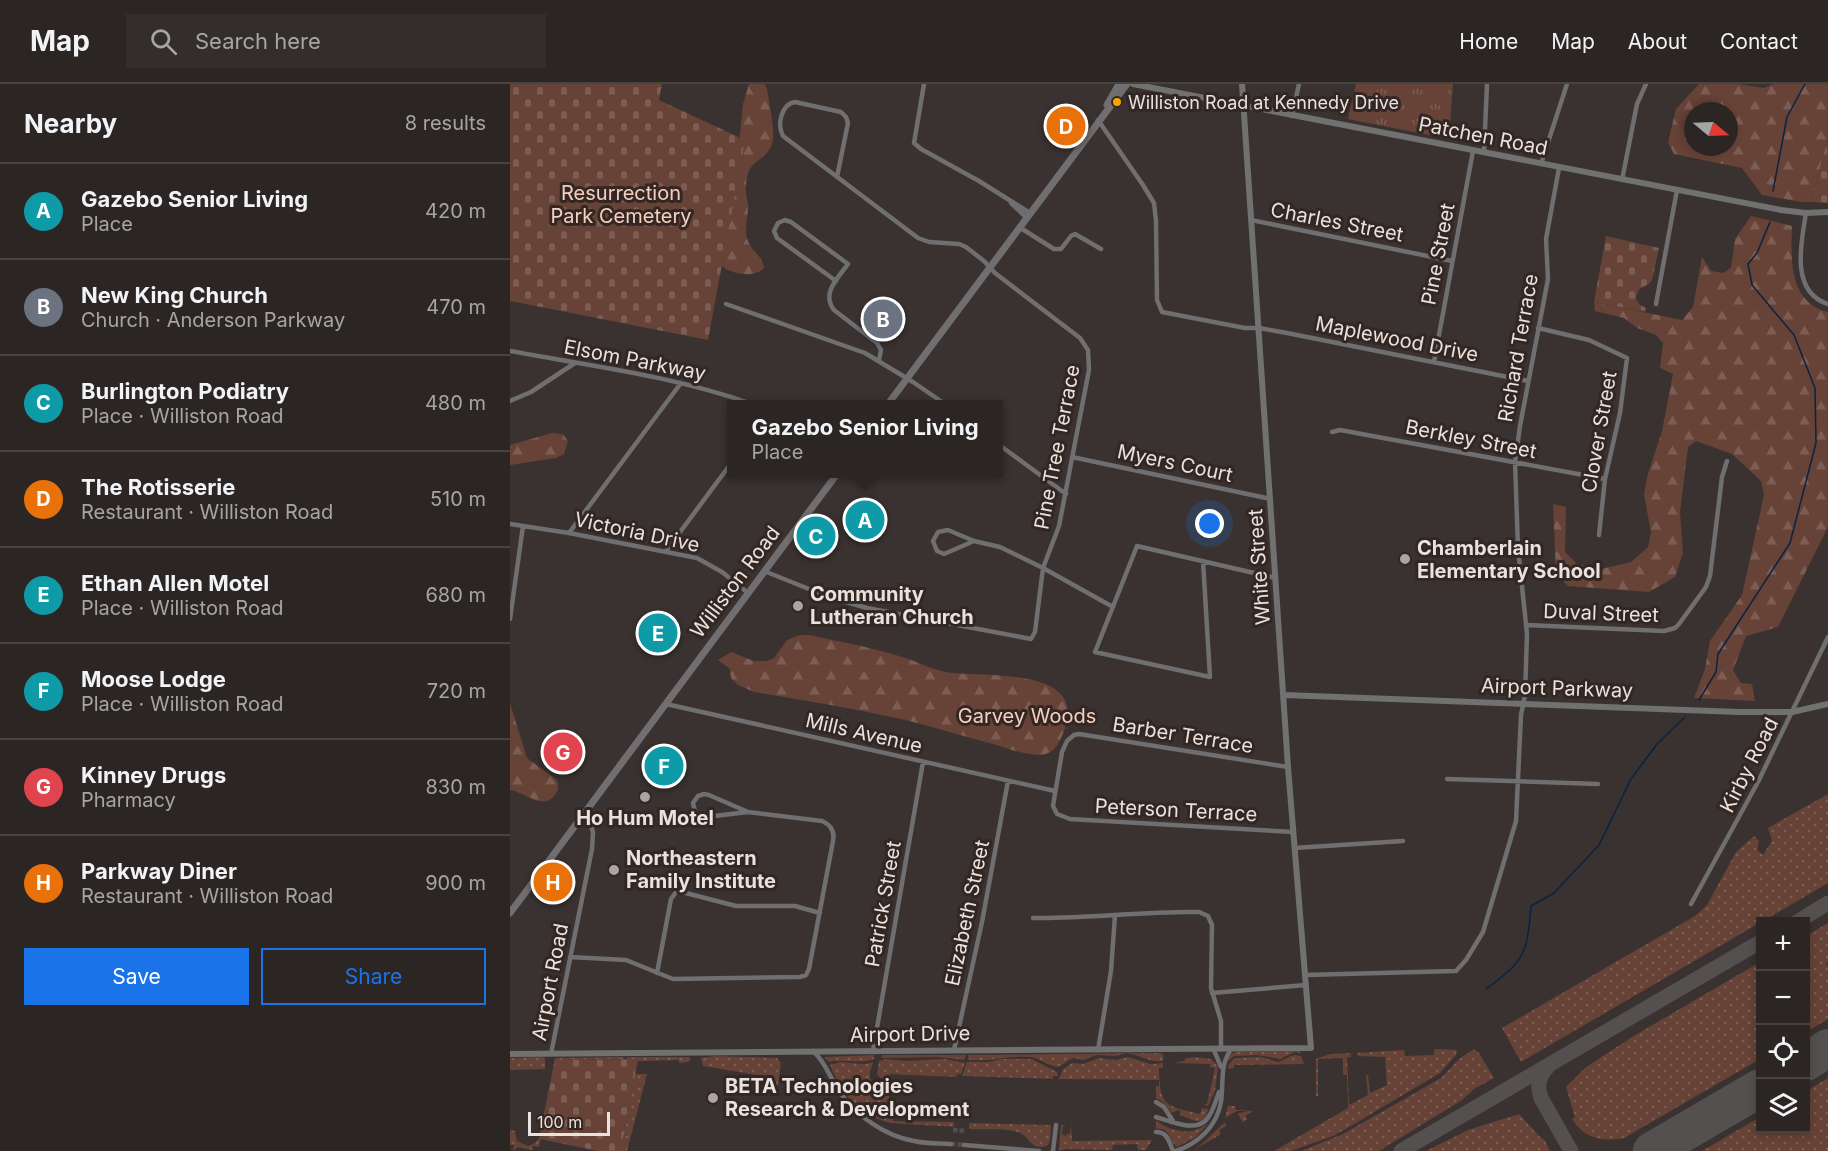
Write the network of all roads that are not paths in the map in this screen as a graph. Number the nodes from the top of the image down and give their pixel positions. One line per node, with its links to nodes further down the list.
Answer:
1 (924, 84): 22 (street)
2 (1119, 84): 12 (main road)
3 (1127, 84): 12 (main road)
4 (1133, 84): 10 (main road, Patchen Road)
5 (1242, 84): 10 (main road, White Street)
6 (1299, 84): 11 (street)
7 (1487, 84): 14 (street)
8 (1567, 84): 15 (street)
9 (1646, 84): 18 (street)
10 (1243, 106): 11 (main road, Patchen Road); 23 (main road, White Street)
11 (1292, 116): 13 (main road, Patchen Road)
12 (1098, 120): 22 (main road); 32 (street, Maplewood Drive)
13 (1473, 152): 14 (main road, Patchen Road); 26 (street, Pine Street)
14 (1484, 153): 15 (main road, Patchen Road)
15 (1541, 164): 16 (main road, Patchen Road)
16 (1559, 168): 18 (main road, Patchen Road); 33 (street, Richard Terrace)
17 (837, 177): 17 (street); 27 (street)
18 (1622, 180): 19 (main road, Patchen Road)
19 (1677, 190): 21 (main road, Patchen Road); 30 (street)
20 (1828, 212): 21 (main road, Patchen Road)
21 (1806, 213): 31 (street)
22 (1028, 215): 24 (main road)
23 (1251, 220): 26 (street, Charles Street); 32 (main road, White Street)
24 (1020, 227): 25 (street); 27 (main road)
25 (1101, 249)
26 (1452, 261): 36 (street, Pine Street)
27 (990, 268): 38 (main road); 47 (street, Pine Tree Terrace)
28 (836, 281): 28 (street); 35 (street)
29 (726, 304): 35 (street)
30 (1656, 304)
31 (1828, 304)
32 (1259, 328): 36 (street, Maplewood Drive); 54 (main road, White Street)
33 (1538, 328): 39 (street, Richard Terrace); 52 (street, Clover Street)
34 (510, 351): 37 (street, Elsom Parkway)
35 (879, 360): 38 (street)
36 (1434, 362): 39 (street, Maplewood Drive)
37 (575, 363): 40 (street, Elsom Parkway); 44 (street)
38 (907, 378): 42 (main road); 43 (street)
39 (1528, 381): 49 (street, Richard Terrace)
40 (681, 383): 41 (street, Elsom Parkway); 57 (street)
41 (739, 400)
42 (892, 400)
43 (938, 400)
44 (510, 401)
45 (1332, 432): 49 (street, Berkley Street)
46 (1003, 447): 53 (street)
47 (1072, 457): 53 (street, Pine Tree Terrace); 54 (street, Myers Court)
48 (1727, 461): 68 (street, Duval Street)
49 (1515, 462): 52 (street, Berkley Street); 68 (street, Richard Terrace)
50 (727, 469): 60 (street)
51 (834, 478): 63 (main road, Williston Road)
52 (1605, 479): 58 (street, Clover Street)
53 (1065, 494): 62 (street, Pine Tree Terrace)
54 (1271, 499): 64 (main road, White Street)
55 (510, 524): 56 (street, Victoria Drive)
56 (523, 526): 57 (street, Victoria Drive); 67 (street)
57 (569, 533): 60 (street, Victoria Drive)
58 (1599, 535)
59 (974, 541): 59 (street); 62 (street)
60 (666, 551): 65 (street, Victoria Drive)
61 (1203, 561): 64 (street); 66 (street); 66 (street)
62 (1043, 568): 63 (street, Pine Tree Terrace); 66 (street)
63 (764, 572): 65 (main road, Williston Road)
64 (1276, 578): 70 (main road, White Street)
65 (748, 593): 72 (main road, Williston Road)
66 (1113, 607)
67 (510, 619)
68 (1526, 625): 71 (street, Richard Terrace)
69 (1828, 637): 74 (street, Kirby Road)
70 (1284, 695): 71 (main road, Airport Parkway); 76 (main road, White Street)
71 (1523, 703): 74 (main road, Airport Parkway); 79 (street, Richard Terrace)
72 (666, 704): 75 (street, Mills Avenue); 82 (main road, Williston Road)
73 (1828, 704): 74 (main road, Airport Parkway)
74 (1792, 712): 87 (street, Kirby Road)
75 (923, 762): 78 (street, Mills Avenue); 103 (street, Patrick Street)
76 (1288, 767): 81 (street, Barber Terrace); 84 (main road, White Street)
77 (1447, 780): 79 (street)
78 (1008, 781): 81 (street, Mills Avenue); 101 (street, Elizabeth Street)
79 (1518, 781): 80 (street); 94 (street, Richard Terrace)
80 (1598, 784)
81 (1055, 791): 84 (street, Peterson Terrace)
82 (586, 812): 88 (main road, Williston Road); 92 (street, Airport Road)
83 (748, 812): 83 (street); 89 (street)
84 (1293, 832): 86 (main road, White Street)
85 (1402, 841): 86 (street)
86 (1294, 848): 94 (main road, White Street)
87 (1691, 904)
88 (510, 913)
89 (820, 913): 93 (street); 93 (street)
90 (1115, 915): 91 (street); 96 (street); 102 (street)
91 (1033, 918)
92 (570, 957): 93 (street); 106 (street, Airport Road)
93 (657, 973)
94 (1305, 975): 95 (main road, White Street)
95 (1306, 985): 96 (street); 100 (main road, White Street)
96 (1212, 993): 98 (street)
97 (1213, 1048): 98 (main road, Airport Drive); 102 (main road, Airport Drive); 107 (street)
98 (1221, 1048): 99 (main road, Airport Drive)
99 (1233, 1048): 100 (main road, Airport Drive); 107 (street)
100 (1311, 1048)
101 (954, 1050): 102 (main road, Airport Drive); 103 (main road, Airport Drive)
102 (1098, 1050)
103 (873, 1051): 104 (main road, Airport Drive)
104 (814, 1052): 106 (main road, Airport Drive); 114 (street)
105 (510, 1054): 106 (main road, Airport Drive)
106 (551, 1054)
107 (1222, 1072): 108 (street)
108 (1221, 1087): 111 (street); 118 (street)
109 (1156, 1102): 111 (street)
110 (1156, 1117): 111 (street)
111 (1173, 1122)
112 (1056, 1125): 117 (street)
113 (1156, 1132): 118 (street)
114 (951, 1144)
115 (964, 1145): 116 (street)
116 (1039, 1151)
117 (1053, 1151)
118 (1175, 1151)

